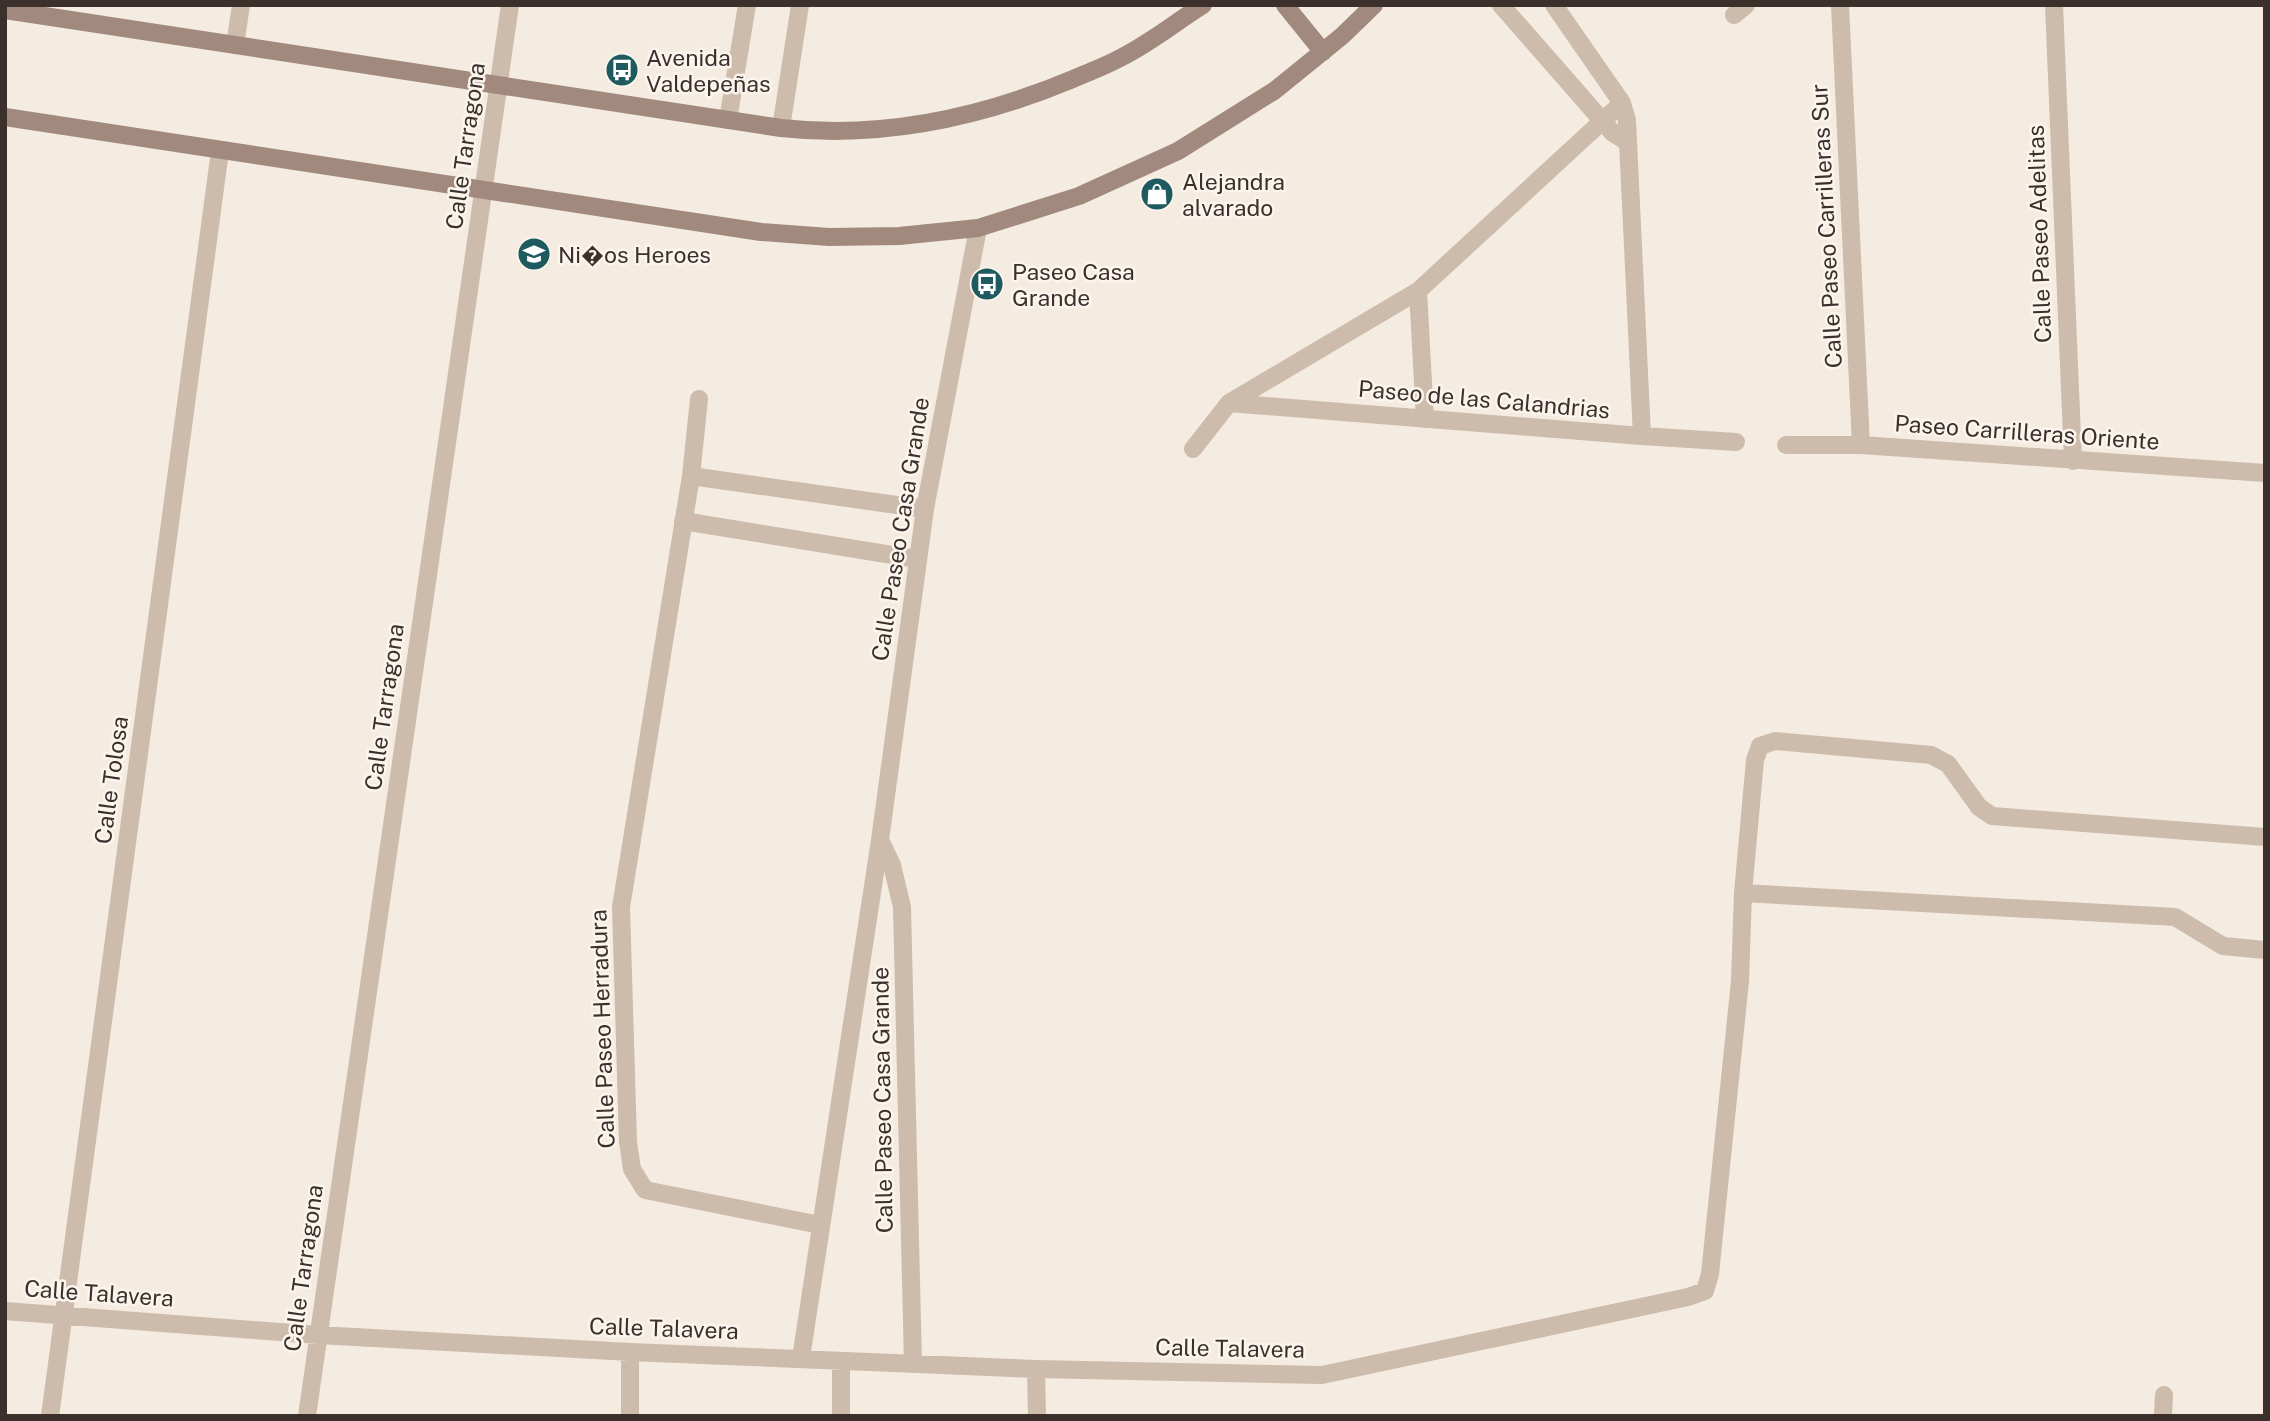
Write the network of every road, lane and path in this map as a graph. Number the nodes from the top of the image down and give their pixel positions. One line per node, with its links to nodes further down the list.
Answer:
1 (241, 5): 13 (street)
2 (510, 5): 15 (street, Calle Tarragona)
3 (747, 5): 19 (street)
4 (800, 5): 20 (street)
5 (1203, 5): 20 (street)
6 (1285, 5): 14 (street)
7 (1374, 5): 14 (street)
8 (1501, 5): 18 (street)
9 (1554, 5): 16 (street)
10 (1840, 5): 32 (street, Calle Paseo Carrilleras Sur)
11 (2054, 5): 34 (street, Calle Paseo Adelitas)
12 (5, 10): 13 (street)
13 (235, 45): 15 (street)
14 (1322, 52): 24 (street)
15 (498, 85): 19 (street); 23 (street, Calle Tarragona)
16 (1622, 103): 18 (street); 21 (street)
17 (5, 117): 22 (street)
18 (1602, 119): 21 (street); 25 (street)
19 (728, 120): 20 (street)
20 (781, 128)
21 (1627, 142): 29 (street)
22 (220, 151): 23 (street); 46 (street, Calle Tolosa)
23 (483, 191): 24 (street); 47 (street, Calle Tarragona)
24 (978, 228): 37 (street, Calle Paseo Casa Grande)
25 (1418, 291): 27 (street); 28 (street)
26 (699, 399): 36 (street, Calle Paseo Herradura)
27 (1229, 403): 28 (street, Paseo de las Calandrias); 33 (street)
28 (1425, 419): 29 (street, Paseo de las Calandrias)
29 (1642, 436): 30 (street, Paseo de las Calandrias)
30 (1736, 442)
31 (1786, 445): 32 (street, Paseo Carrilleras Oriente)
32 (1861, 445): 34 (street, Paseo Carrilleras Oriente)
33 (1193, 449)
34 (2073, 461): 35 (street, Paseo Carrilleras Oriente)
35 (2265, 473)
36 (691, 476): 37 (street); 38 (street, Calle Paseo Herradura)
37 (925, 509): 39 (street, Calle Paseo Casa Grande)
38 (683, 521): 39 (street); 44 (street, Calle Paseo Herradura)
39 (918, 559): 41 (street, Calle Paseo Casa Grande)
40 (2265, 837): 42 (street)
41 (880, 840): 44 (street, Calle Paseo Casa Grande); 51 (street, Calle Paseo Casa Grande)
42 (1743, 893): 43 (street); 52 (street, Calle Talavera)
43 (2265, 950)
44 (820, 1225): 49 (street, Calle Paseo Casa Grande)
45 (5, 1311): 46 (street, Calle Talavera)
46 (63, 1315): 47 (street, Calle Talavera); 54 (street, Calle Tolosa)
47 (318, 1335): 48 (street, Calle Talavera); 55 (street, Calle Tarragona)
48 (630, 1352): 49 (street, Calle Talavera); 56 (street)
49 (801, 1358): 50 (street, Calle Talavera)
50 (841, 1361): 51 (street, Calle Talavera); 57 (street)
51 (912, 1364): 52 (street, Calle Talavera)
52 (1036, 1369): 58 (street)
53 (2164, 1395): 59 (street)
54 (50, 1416)
55 (307, 1416)
56 (630, 1416)
57 (841, 1416)
58 (1037, 1416)
59 (2163, 1416)

